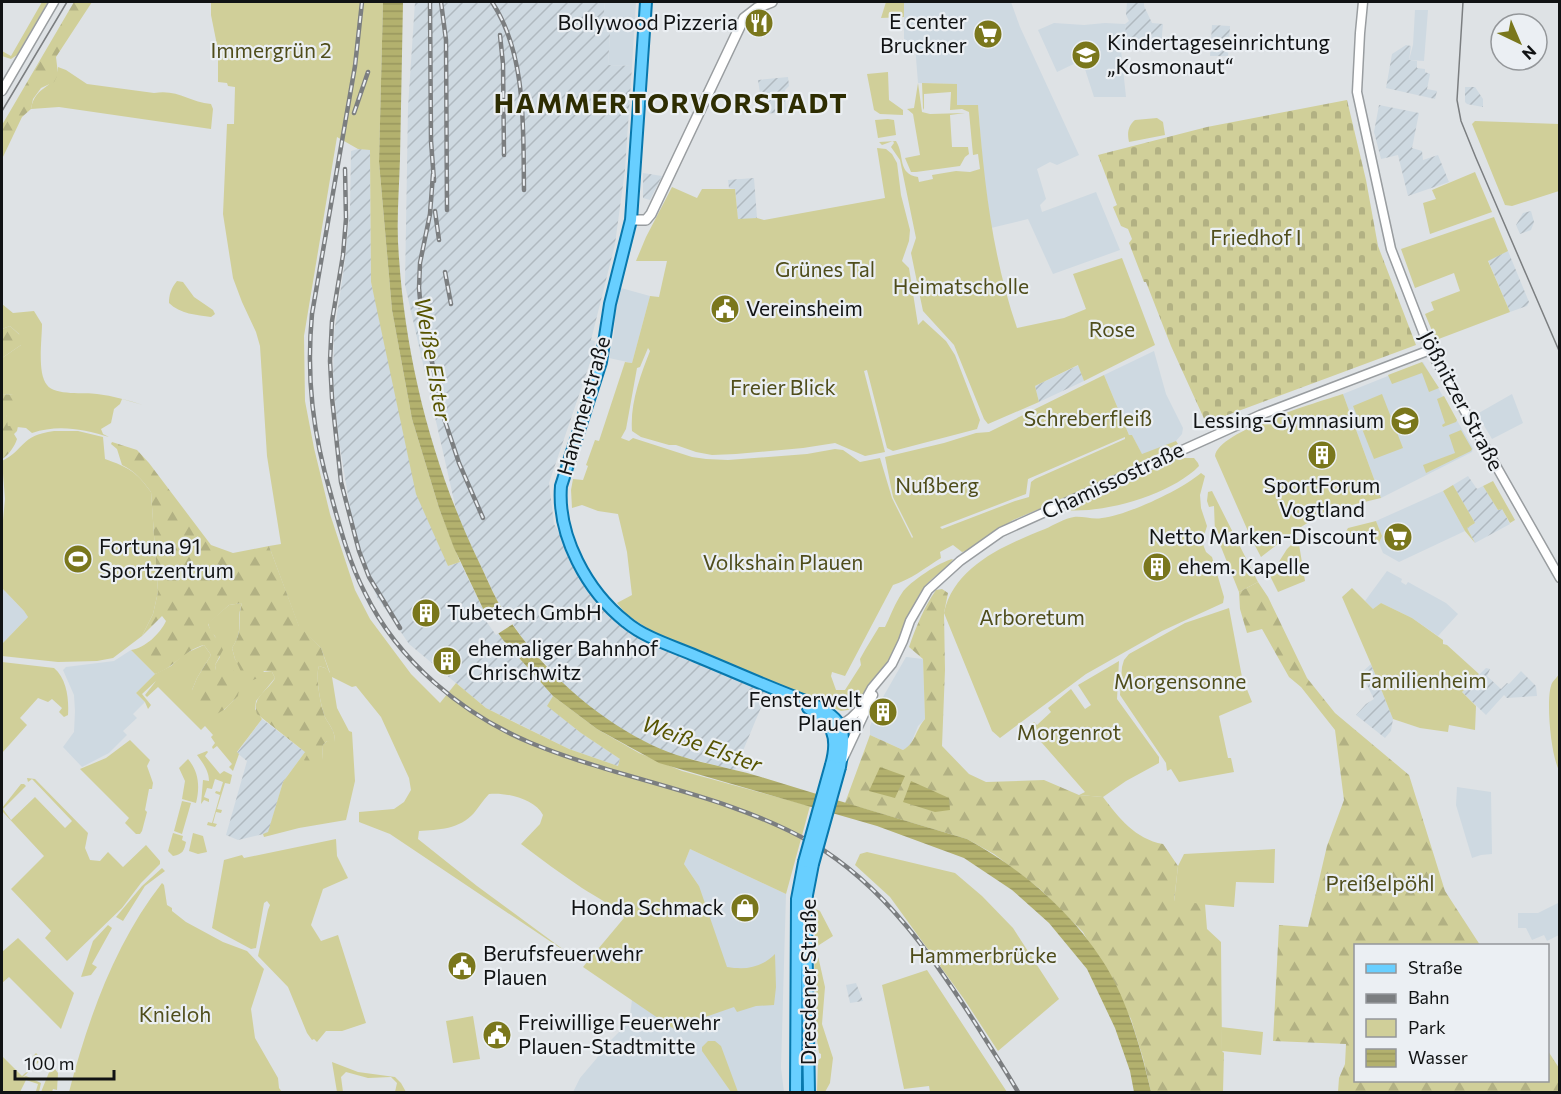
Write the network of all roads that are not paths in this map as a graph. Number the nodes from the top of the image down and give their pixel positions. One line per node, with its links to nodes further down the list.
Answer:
1 (54, 2): 5 (street)
2 (646, 2): 6 (main road, Hammerstraße)
3 (772, 2): 6 (main road)
4 (1363, 2): 7 (street, Jößnitzer Straße)
5 (2, 91)
6 (632, 220): 10 (main road, Hammerstraße)
7 (1430, 350): 8 (street, Jößnitzer Straße); 9 (street, Chamissostraße)
8 (1560, 579)
9 (886, 670): 10 (street, Chamissostraße); 11 (street, Chamissostraße)
10 (837, 728): 11 (main road)
11 (835, 766): 12 (main road, Dresdener Straße, bridge)
12 (808, 863): 13 (main road, Dresdener Straße); 14 (main road, Dresdener Straße)
13 (796, 1092)
14 (809, 1092)

